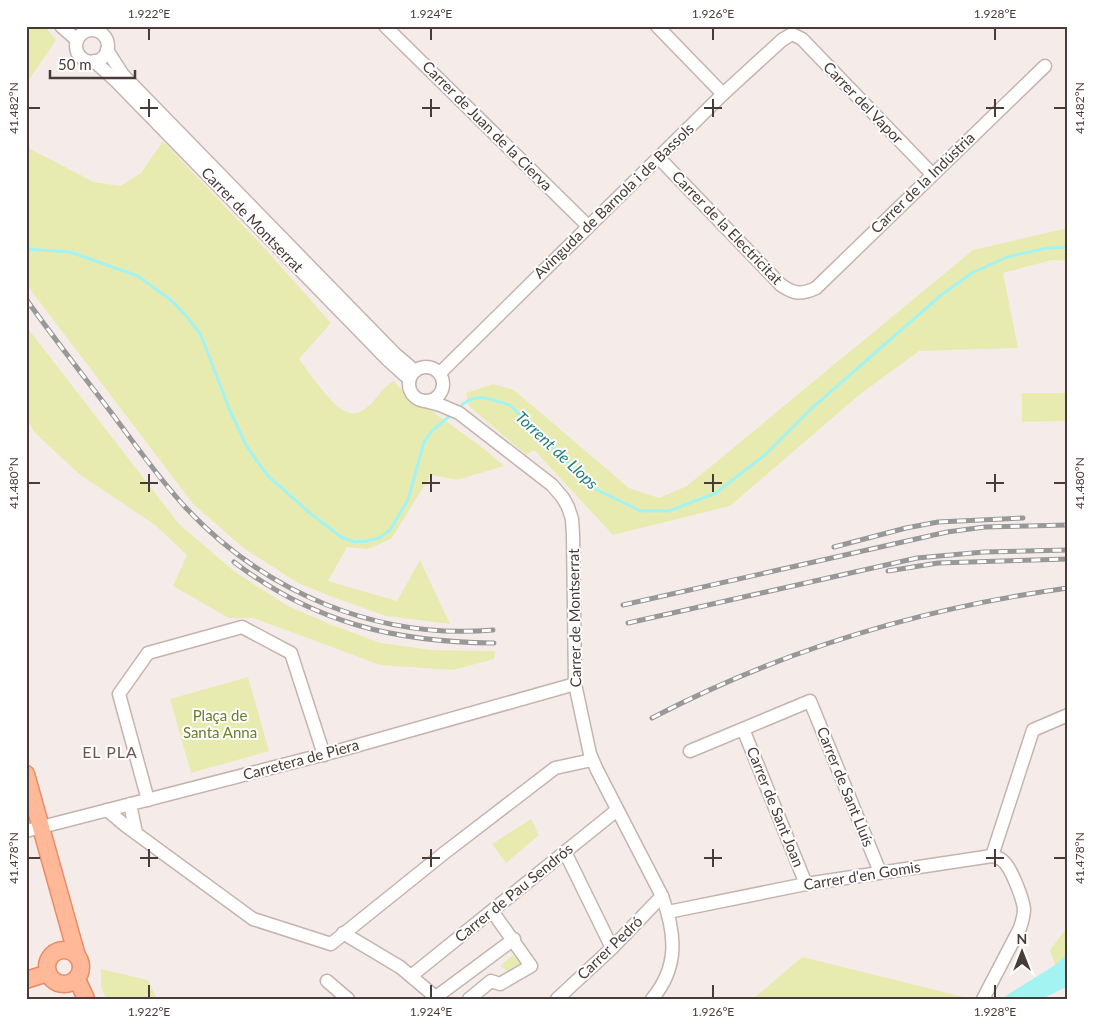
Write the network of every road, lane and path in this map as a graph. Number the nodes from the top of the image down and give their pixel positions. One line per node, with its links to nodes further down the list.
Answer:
1 (61, 26): 5 (street)
2 (385, 26): 13 (street, Carrer de Juan de la Cierva)
3 (657, 26): 10 (street)
4 (107, 30): 5 (street); 7 (street)
5 (80, 33): 8 (street)
6 (792, 34): 10 (street, Avinguda de Barnola i de Bassols); 12 (street, Carrer del Vapor)
7 (107, 50): 8 (street); 16 (street, Carrer de Montserrat)
8 (94, 61): 16 (street, Carrer de Montserrat)
9 (1045, 66): 12 (street, Carrer de la Indústria)
10 (723, 94): 11 (street, Avinguda de Barnola i de Bassols)
11 (659, 158): 13 (street, Avinguda de Barnola i de Bassols); 14 (street, Carrer de la Electricitat)
12 (932, 174): 14 (street, Carrer de la Indústria)
13 (588, 226): 15 (street, Avinguda de Barnola i de Bassols)
14 (798, 294)
15 (440, 373): 16 (street); 17 (street)
16 (412, 375): 17 (street, Carrer de Montserrat)
17 (443, 396): 18 (street, Carrer de Montserrat)
18 (575, 684): 22 (street, Carretera de Piera); 23 (street, Carrer de Montserrat)
19 (1068, 715): 32 (street)
20 (744, 729): 21 (street); 33 (street, Carrer de Sant Lluís); 34 (street, Carrer de Sant Joan)
21 (690, 751)
22 (324, 755): 25 (street, Carretera de Piera); 25 (street)
23 (592, 760): 28 (street, Carrer de Montserrat); 39 (street)
24 (26, 774): 29 (main road)
25 (148, 800): 26 (street, Carretera de Piera)
26 (130, 804): 27 (street, Carretera de Piera); 30 (street)
27 (107, 810): 29 (street, Carretera de Piera); 30 (street)
28 (617, 810): 31 (street, Carrer de Pau Sendrós); 35 (street, Carrer de Montserrat)
29 (33, 829): 38 (main road)
30 (136, 834): 39 (street)
31 (565, 852): 36 (street, Carrer de Pau Sendrós); 41 (street)
32 (992, 856): 33 (street, Carrer d'en Gomis); 55 (street)
33 (880, 872): 34 (street, Carrer d'en Gomis)
34 (806, 884): 37 (street, Carrer d'en Gomis)
35 (662, 896): 37 (street, Carrer de Montserrat); 41 (street, Carrer Pedró)
36 (492, 911): 40 (street); 45 (street, Carrer de Pau Sendrós)
37 (668, 912): 54 (street, Carrer de Montserrat)
38 (66, 920): 42 (main road); 43 (main road)
39 (343, 933): 45 (street)
40 (514, 939): 49 (street); 52 (street)
41 (612, 948): 53 (street, Carrer Pedró)
42 (56, 952): 43 (main road); 44 (main road)
43 (78, 956): 46 (main road)
44 (48, 974): 46 (main road); 47 (main road)
45 (411, 976): 49 (street)
46 (77, 979): 50 (main road)
47 (26, 980)
48 (327, 981): 51 (street)
49 (437, 998)
50 (86, 999)
51 (348, 999)
52 (469, 999)
53 (557, 999)
54 (652, 999)
55 (983, 999)

